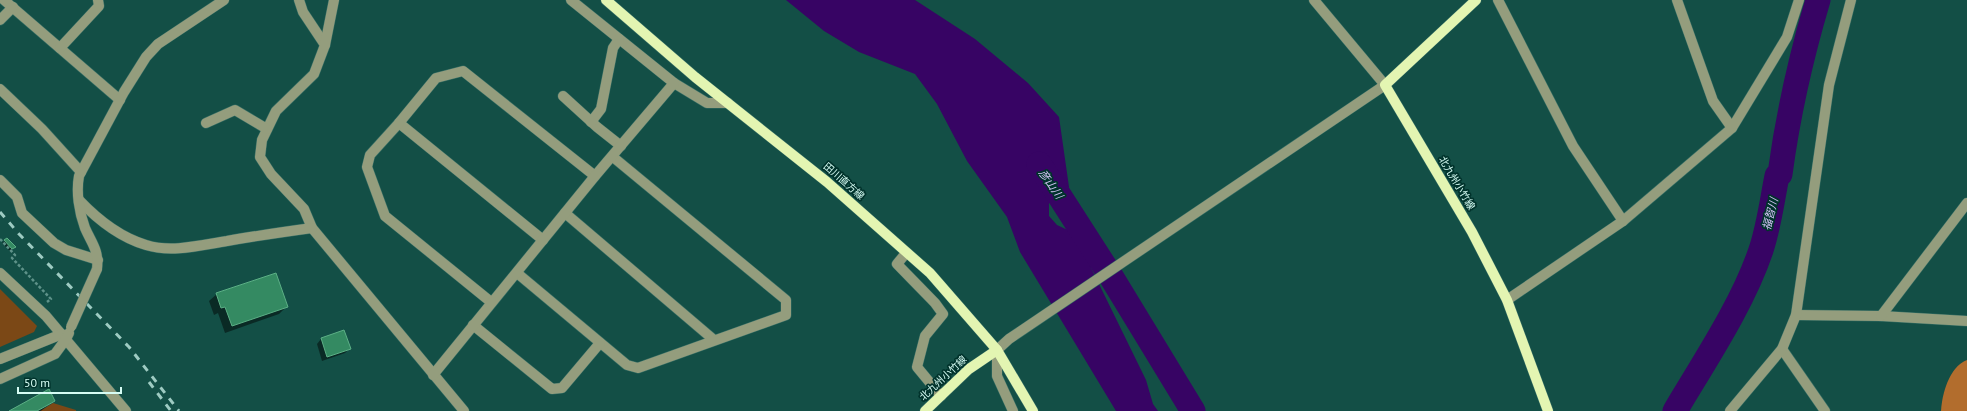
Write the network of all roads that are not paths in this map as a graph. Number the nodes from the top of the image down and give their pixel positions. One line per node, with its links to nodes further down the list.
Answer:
1 (4, 0): 14 (street)
2 (98, 0): 18 (street)
3 (224, 0): 23 (street)
4 (299, 0): 17 (street)
5 (334, 0): 17 (street)
6 (571, 0): 16 (street)
7 (606, 0): 24 (main road, 田川直方線)
8 (1314, 0): 20 (street)
9 (1476, 0): 20 (main road)
10 (1498, 0): 38 (street)
11 (1677, 0): 28 (street)
12 (1799, 0): 28 (street)
13 (1851, 0): 47 (street)
14 (13, 7): 15 (street); 18 (street)
15 (0, 20)
16 (619, 39): 19 (street); 25 (street)
17 (325, 45): 29 (street)
18 (60, 48): 23 (street)
19 (674, 83): 24 (street); 30 (street)
20 (1385, 85): 45 (main road, 北九州小竹線); 55 (street)
21 (0, 89): 32 (street)
22 (563, 96): 25 (street)
23 (120, 100): 32 (street)
24 (728, 103): 41 (main road, 田川直方線)
25 (592, 122): 30 (street)
26 (206, 123): 29 (street)
27 (399, 123): 33 (street); 40 (street); 46 (street)
28 (1732, 128): 38 (street)
29 (267, 129): 39 (street)
30 (621, 146): 31 (street)
31 (613, 156): 33 (street); 52 (street)
32 (82, 172): 35 (street)
33 (595, 176): 37 (street)
34 (0, 180): 42 (street)
35 (79, 200): 39 (street); 42 (street)
36 (1967, 203): 48 (street)
37 (565, 213): 40 (street); 52 (street)
38 (1623, 221): 45 (street)
39 (312, 228): 57 (street)
40 (543, 240): 44 (street)
41 (906, 252): 55 (main road, 田川直方線); 59 (street)
42 (97, 264): 51 (street, bridge)
43 (0, 273): 51 (street)
44 (517, 273): 46 (street); 53 (street)
45 (1507, 300): 65 (main road, 北九州小竹線)
46 (491, 302): 50 (street)
47 (1796, 315): 48 (street); 54 (street)
48 (1881, 316): 49 (street)
49 (1967, 321)
50 (473, 325): 53 (street); 57 (street)
51 (64, 337): 56 (street); 58 (street); 60 (street)
52 (714, 340): 53 (street)
53 (600, 343)
54 (1782, 349): 66 (street); 67 (street)
55 (997, 350): 59 (main road, 北九州小竹線); 63 (street); 64 (main road, 田川直方線)
56 (0, 359)
57 (433, 375): 61 (street)
58 (0, 379)
59 (941, 396): 62 (main road, 北九州小竹線)
60 (126, 411)
61 (464, 411)
62 (925, 411)
63 (1013, 411)
64 (1033, 411)
65 (1548, 411)
66 (1730, 411)
67 (1825, 411)

